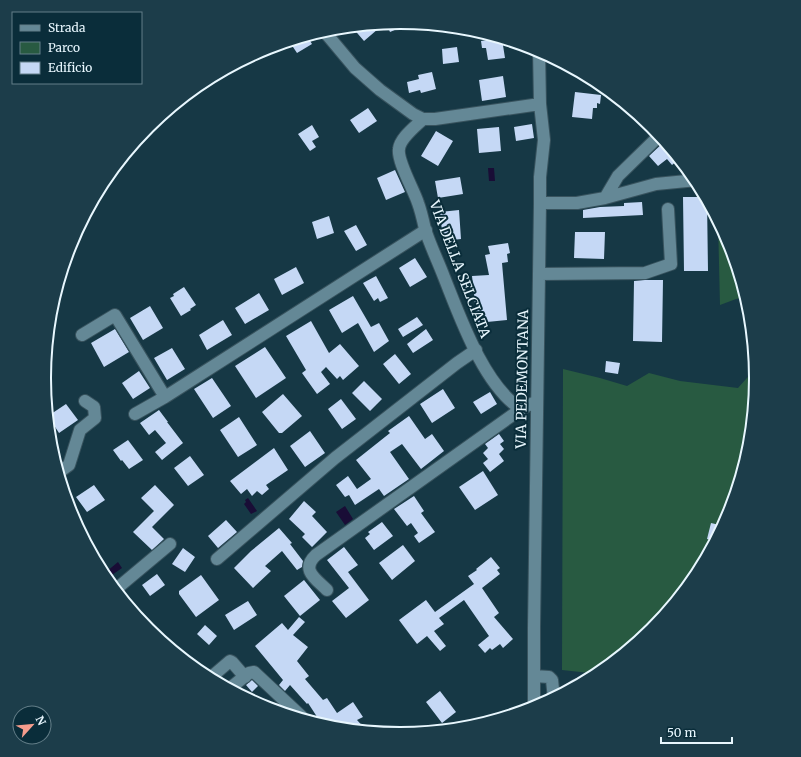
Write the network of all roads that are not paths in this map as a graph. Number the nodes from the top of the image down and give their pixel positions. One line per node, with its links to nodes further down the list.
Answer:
1 (329, 37): 4 (street)
2 (540, 59): 3 (street, VIA PEDEMONTANA)
3 (540, 104): 4 (street); 8 (street, VIA PEDEMONTANA)
4 (423, 119): 10 (street, VIA DELLA SELCIATA)
5 (655, 139): 7 (street)
6 (689, 181): 7 (street)
7 (606, 198): 8 (street)
8 (540, 203): 11 (street, VIA PEDEMONTANA)
9 (668, 209): 11 (street)
10 (426, 230): 13 (street, VIA DELLA SELCIATA); 14 (street)
11 (539, 274): 16 (street, VIA PEDEMONTANA)
12 (82, 334): 14 (street)
13 (476, 350): 17 (street, VIA DELLA SELCIATA); 21 (street)
14 (165, 397): 18 (street)
15 (85, 401): 19 (street)
16 (537, 401): 17 (street); 25 (street, VIA PEDEMONTANA)
17 (521, 408): 23 (street)
18 (135, 414)
19 (63, 469)
20 (170, 544): 22 (street)
21 (217, 559)
22 (120, 586)
23 (327, 590)
24 (215, 674): 26 (street)
25 (534, 676): 28 (street); 29 (street, VIA PEDEMONTANA)
26 (245, 677): 27 (street); 30 (street)
27 (234, 685)
28 (553, 693)
29 (534, 701)
30 (298, 712)

